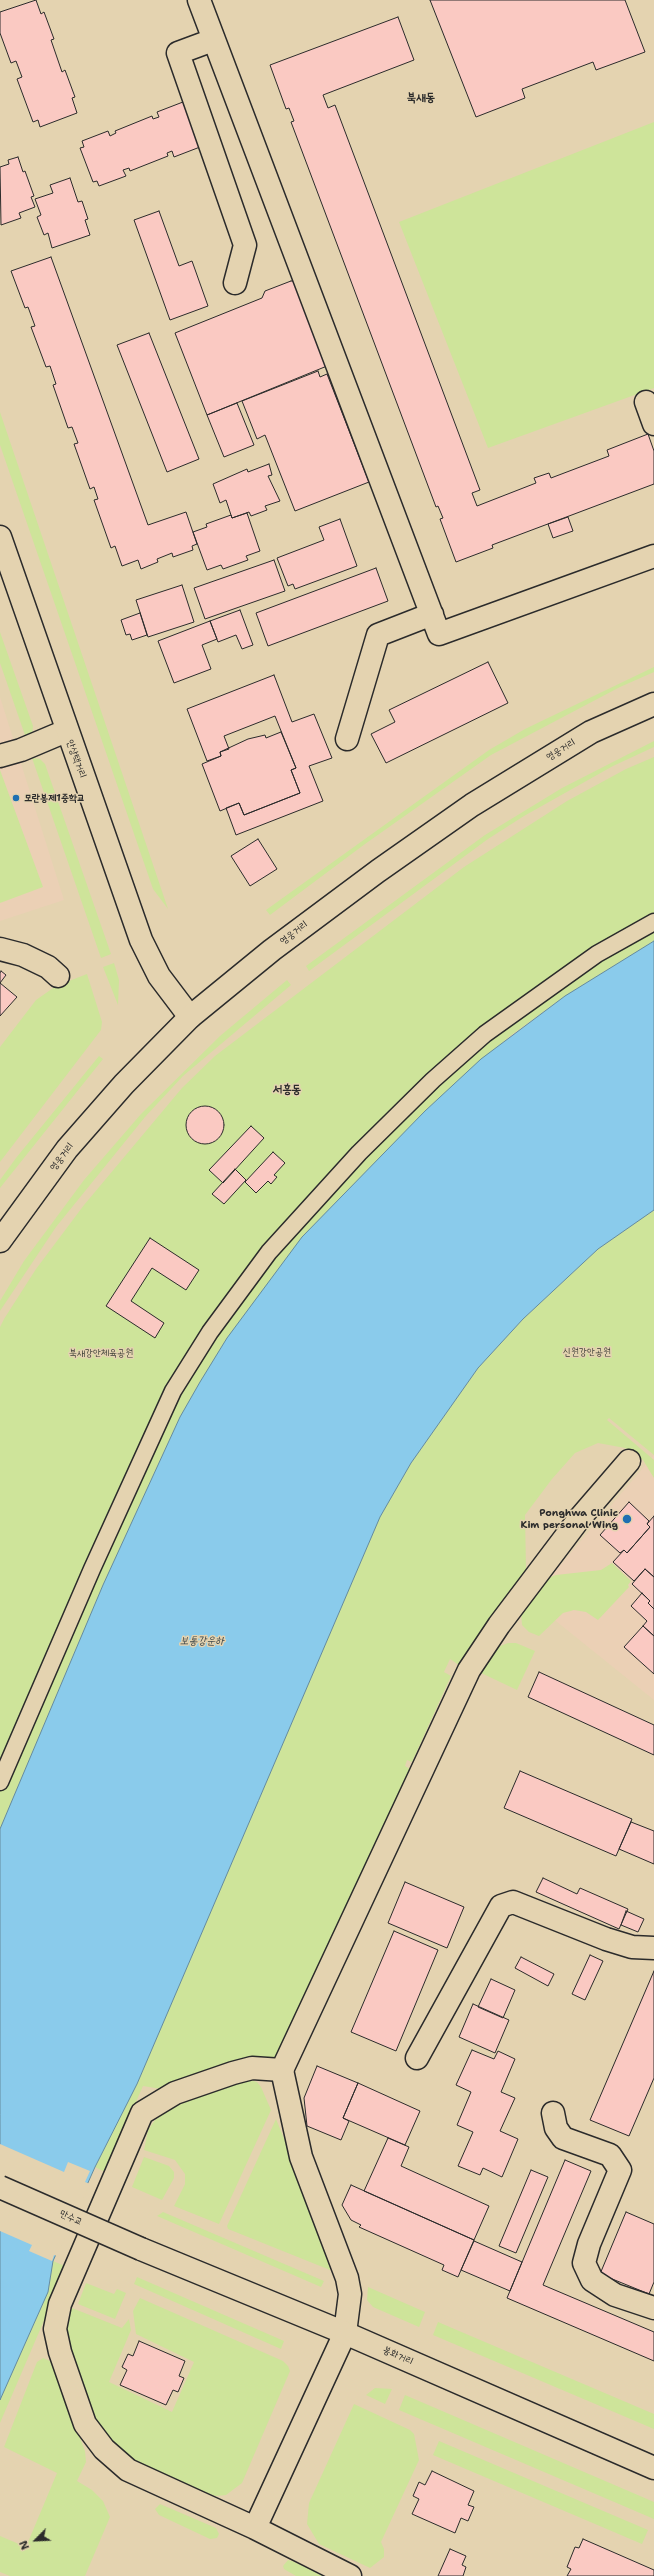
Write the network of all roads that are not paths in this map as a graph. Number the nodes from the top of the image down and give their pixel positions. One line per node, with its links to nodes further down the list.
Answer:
1 (199, 0): 2 (street)
2 (213, 40): 3 (street); 8 (street)
3 (235, 283)
4 (646, 402): 5 (street)
5 (654, 424)
6 (0, 537): 10 (street, 안상택거리)
7 (654, 556): 8 (street)
8 (432, 614): 11 (street)
9 (654, 704): 16 (street, 영웅거리)
10 (66, 731): 12 (street); 16 (street, 안상택거리)
11 (347, 739)
12 (0, 756)
13 (654, 922): 19 (street)
14 (0, 949): 15 (street)
15 (58, 976)
16 (190, 1017): 17 (street, 영웅거리)
17 (0, 1241)
18 (629, 1461): 22 (street)
19 (0, 1782)
20 (654, 1948): 21 (street)
21 (417, 2058)
22 (282, 2070): 27 (street); 29 (street)
23 (553, 2113): 26 (street)
24 (0, 2187): 25 (street, 만수교, bridge)
25 (141, 2249): 27 (street, 봉화거리)
26 (654, 2308)
27 (345, 2332): 28 (street, 봉화거리); 29 (street)
28 (654, 2468)
29 (255, 2528): 30 (street)
30 (350, 2576)

